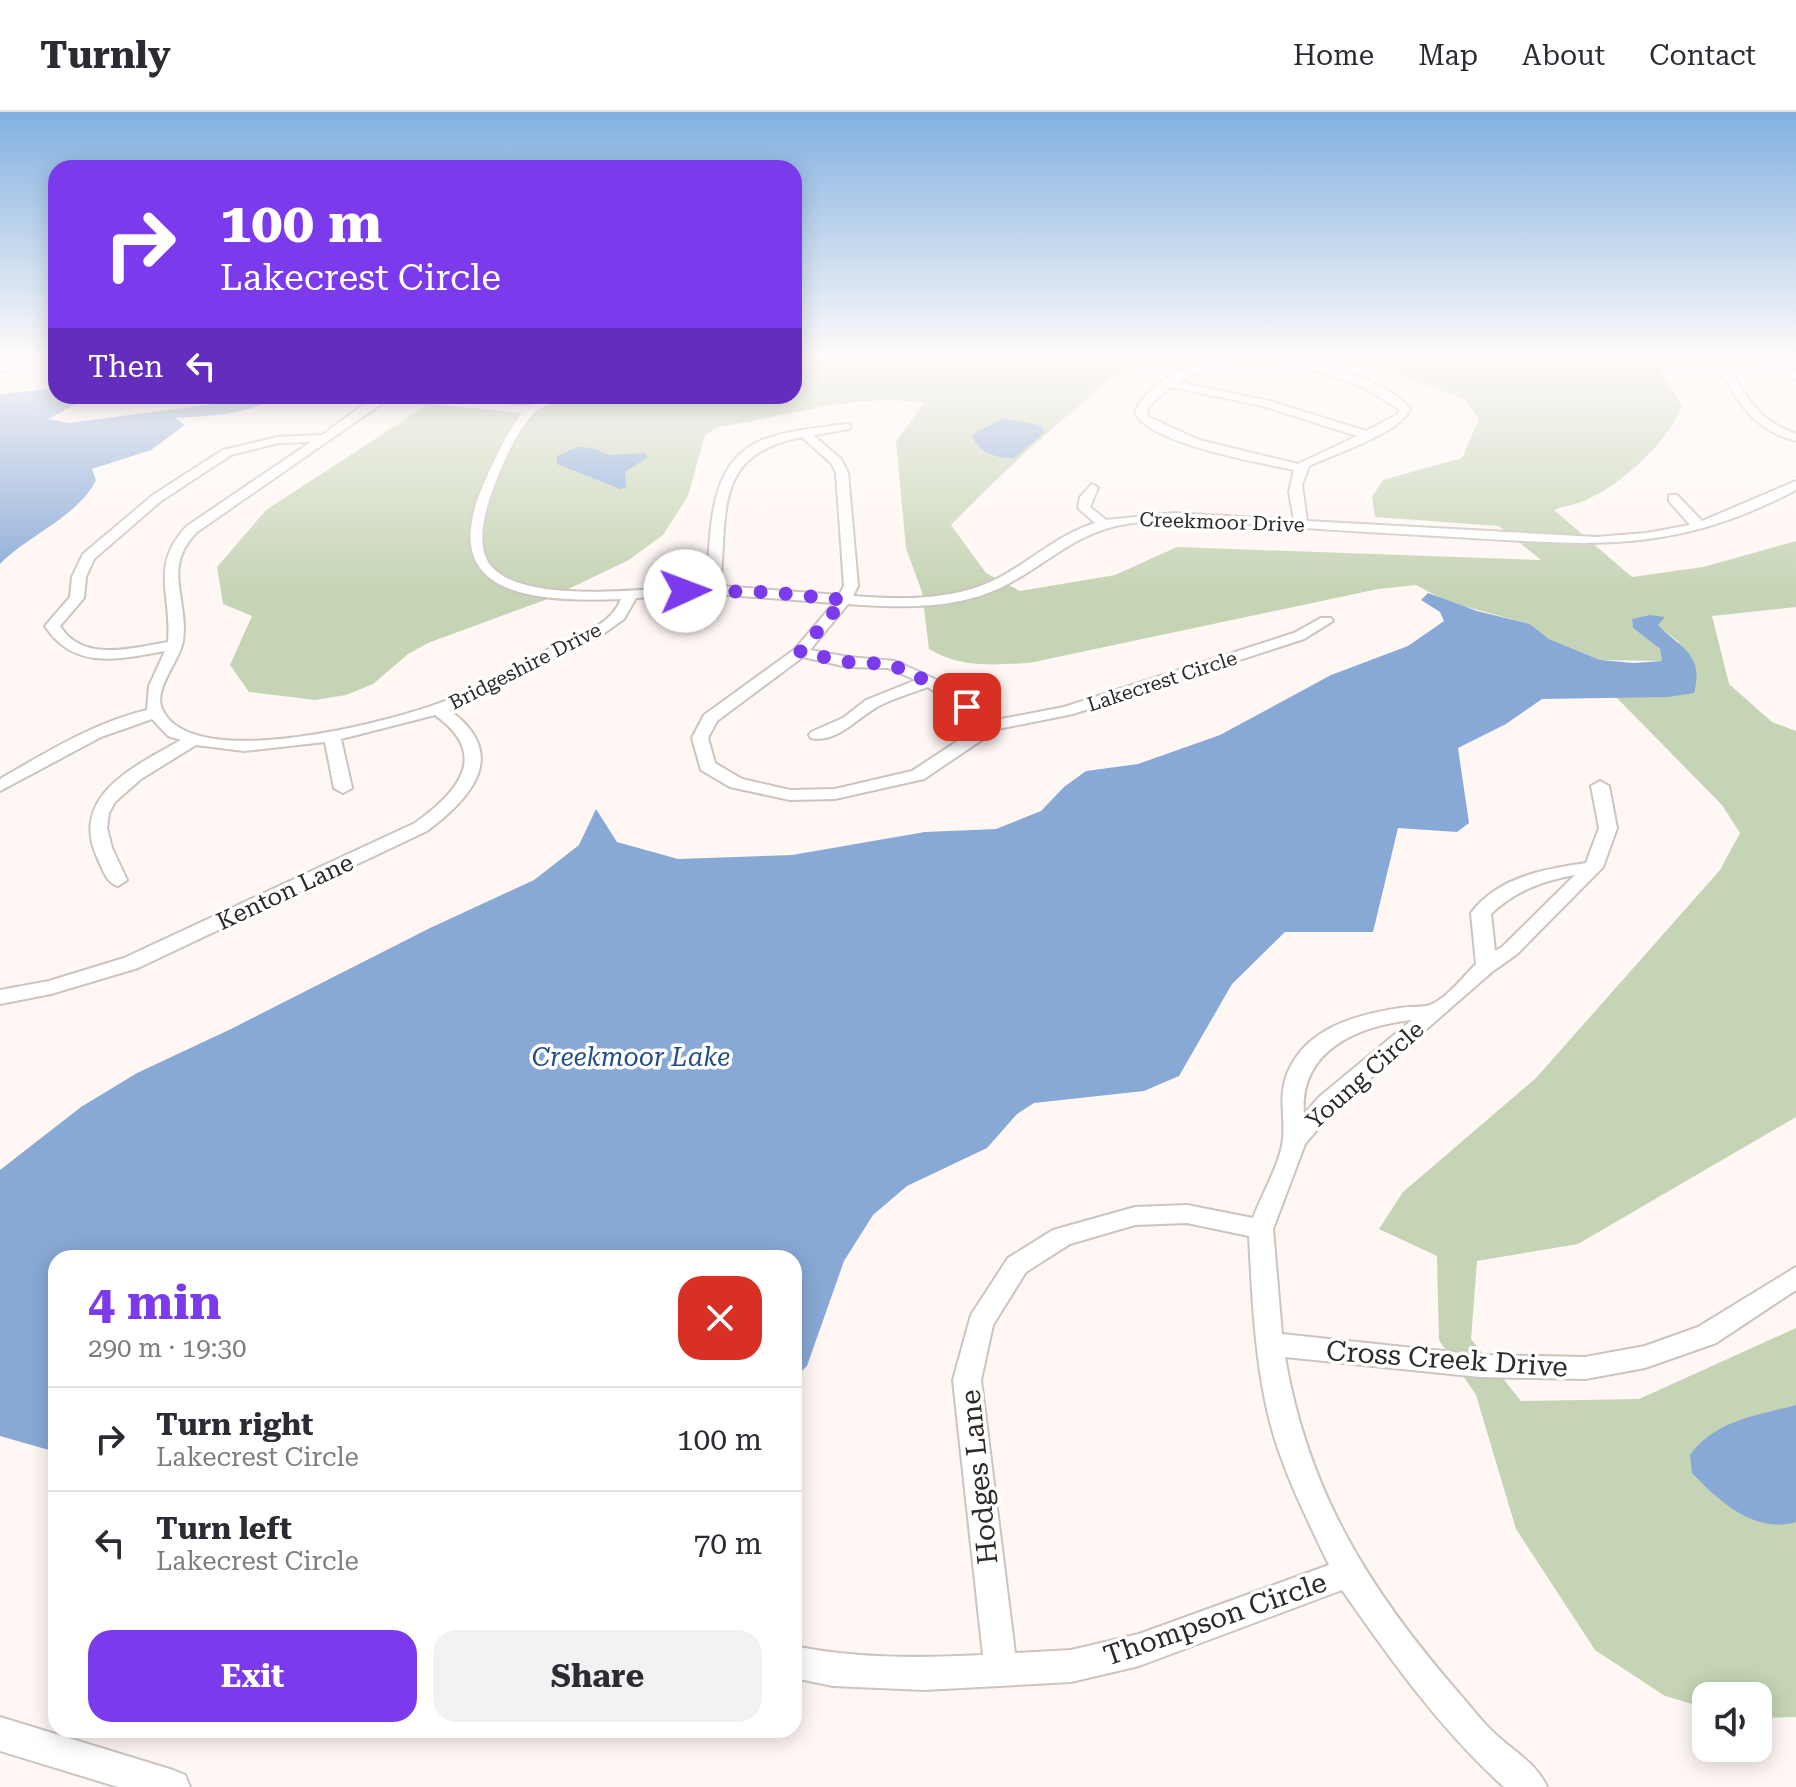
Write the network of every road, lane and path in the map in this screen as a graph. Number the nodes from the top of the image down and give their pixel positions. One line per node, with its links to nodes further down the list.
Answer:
1 (329, 436): 7 (street)
2 (517, 436): 16 (street, Creekmoor Drive)
3 (794, 436): 15 (street)
4 (807, 436): 17 (street)
5 (1184, 436): 8 (street)
6 (1364, 436): 8 (street)
7 (326, 438): 19 (street); 19 (street)
8 (1301, 468): 13 (street)
9 (1796, 485): 14 (street, Creekmoor Drive)
10 (1092, 488): 12 (street)
11 (1673, 498): 14 (street)
12 (1103, 524): 13 (street, Creekmoor Drive); 17 (street, Creekmoor Drive)
13 (1301, 524): 14 (street, Creekmoor Drive)
14 (1700, 525)
15 (713, 589): 16 (street, Creekmoor Drive); 17 (street, Creekmoor Drive)
16 (630, 595): 22 (street, Bridgeshire Drive)
17 (844, 600): 20 (street, Lakecrest Circle)
18 (1326, 621): 24 (street, Lakecrest Circle)
19 (175, 645): 23 (street)
20 (800, 652): 21 (street); 24 (street, Lakecrest Circle)
21 (928, 681): 24 (street); 25 (street)
22 (437, 709): 26 (street, Bridgeshire Drive); 34 (street, Kenton Lane)
23 (156, 713): 27 (street, Bridgeshire Drive); 28 (street)
24 (993, 725)
25 (817, 735)
26 (332, 736): 27 (street, Bridgeshire Drive); 30 (street)
27 (195, 739): 32 (street)
28 (0, 786)
29 (1600, 786): 31 (street, Young Circle)
30 (343, 788)
31 (1594, 867): 33 (street, Young Circle); 33 (street)
32 (118, 880)
33 (1486, 966): 35 (street, Young Circle)
34 (0, 997)
35 (1436, 1011): 36 (street, Young Circle); 36 (street, Young Circle)
36 (1295, 1140): 37 (street, Young Circle)
37 (1261, 1229): 39 (street, Young Circle); 42 (street, Hodges Lane)
38 (1796, 1277): 39 (street, Cross Creek Drive)
39 (1269, 1344): 40 (street, Young Circle)
40 (1348, 1573): 42 (street, Thompson Circle); 45 (street, Young Circle)
41 (802, 1664): 42 (street, Thompson Circle)
42 (1001, 1669)
43 (0, 1734): 44 (street)
44 (173, 1787)
45 (1530, 1787)

